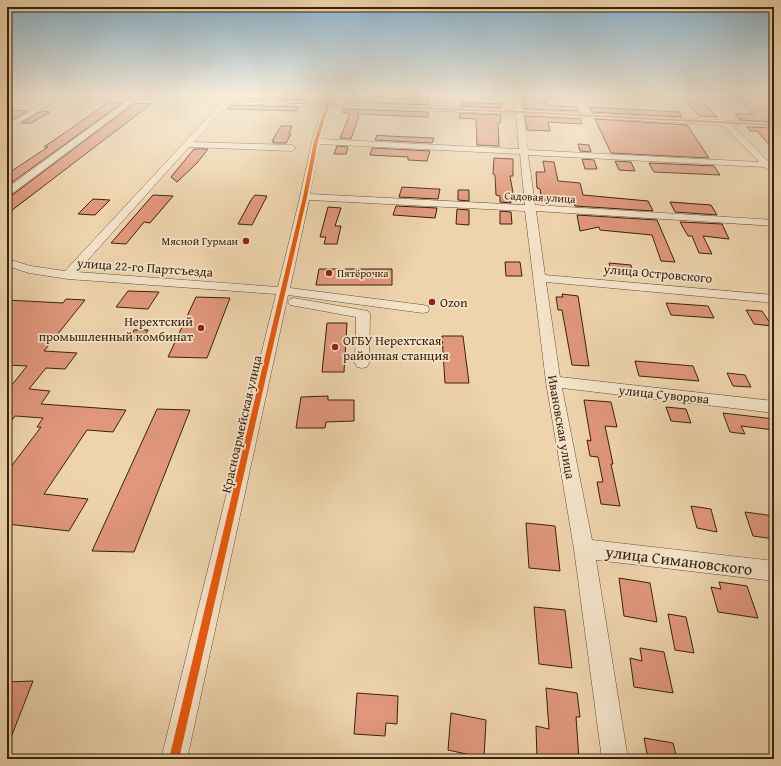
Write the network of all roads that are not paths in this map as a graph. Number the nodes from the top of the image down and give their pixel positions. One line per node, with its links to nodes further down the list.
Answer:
1 (92, 130): 12 (street)
2 (199, 130): 7 (street)
3 (320, 130): 6 (street, Красноармейская улица)
4 (521, 130): 9 (street, Ивановская улица)
5 (733, 130): 10 (street)
6 (316, 142): 9 (street); 13 (street, Красноармейская улица)
7 (186, 144): 8 (street); 17 (street)
8 (292, 148)
9 (523, 151): 10 (street); 14 (street, Ивановская улица)
10 (770, 165): 11 (street)
11 (774, 172)
12 (7, 193)
13 (305, 196): 14 (street, Садовая улица); 19 (street, Красноармейская улица)
14 (530, 208): 15 (street, Садовая улица); 18 (street, Ивановская улица)
15 (774, 223)
16 (7, 262): 17 (street, улица 22-го Партсъезда)
17 (68, 275): 19 (street, улица 22-го Партсъезда)
18 (540, 278): 20 (street, улица Островского); 23 (street, Ивановская улица)
19 (282, 295): 21 (street); 22 (street); 27 (street, Красноармейская улица)
20 (774, 299)
21 (423, 309)
22 (362, 363)
23 (553, 382): 24 (street, улица Суворова); 25 (street, Ивановская улица)
24 (774, 407)
25 (584, 549): 26 (street, улица Симановского); 28 (street, Ивановская улица)
26 (774, 571)
27 (174, 759)
28 (615, 759)

